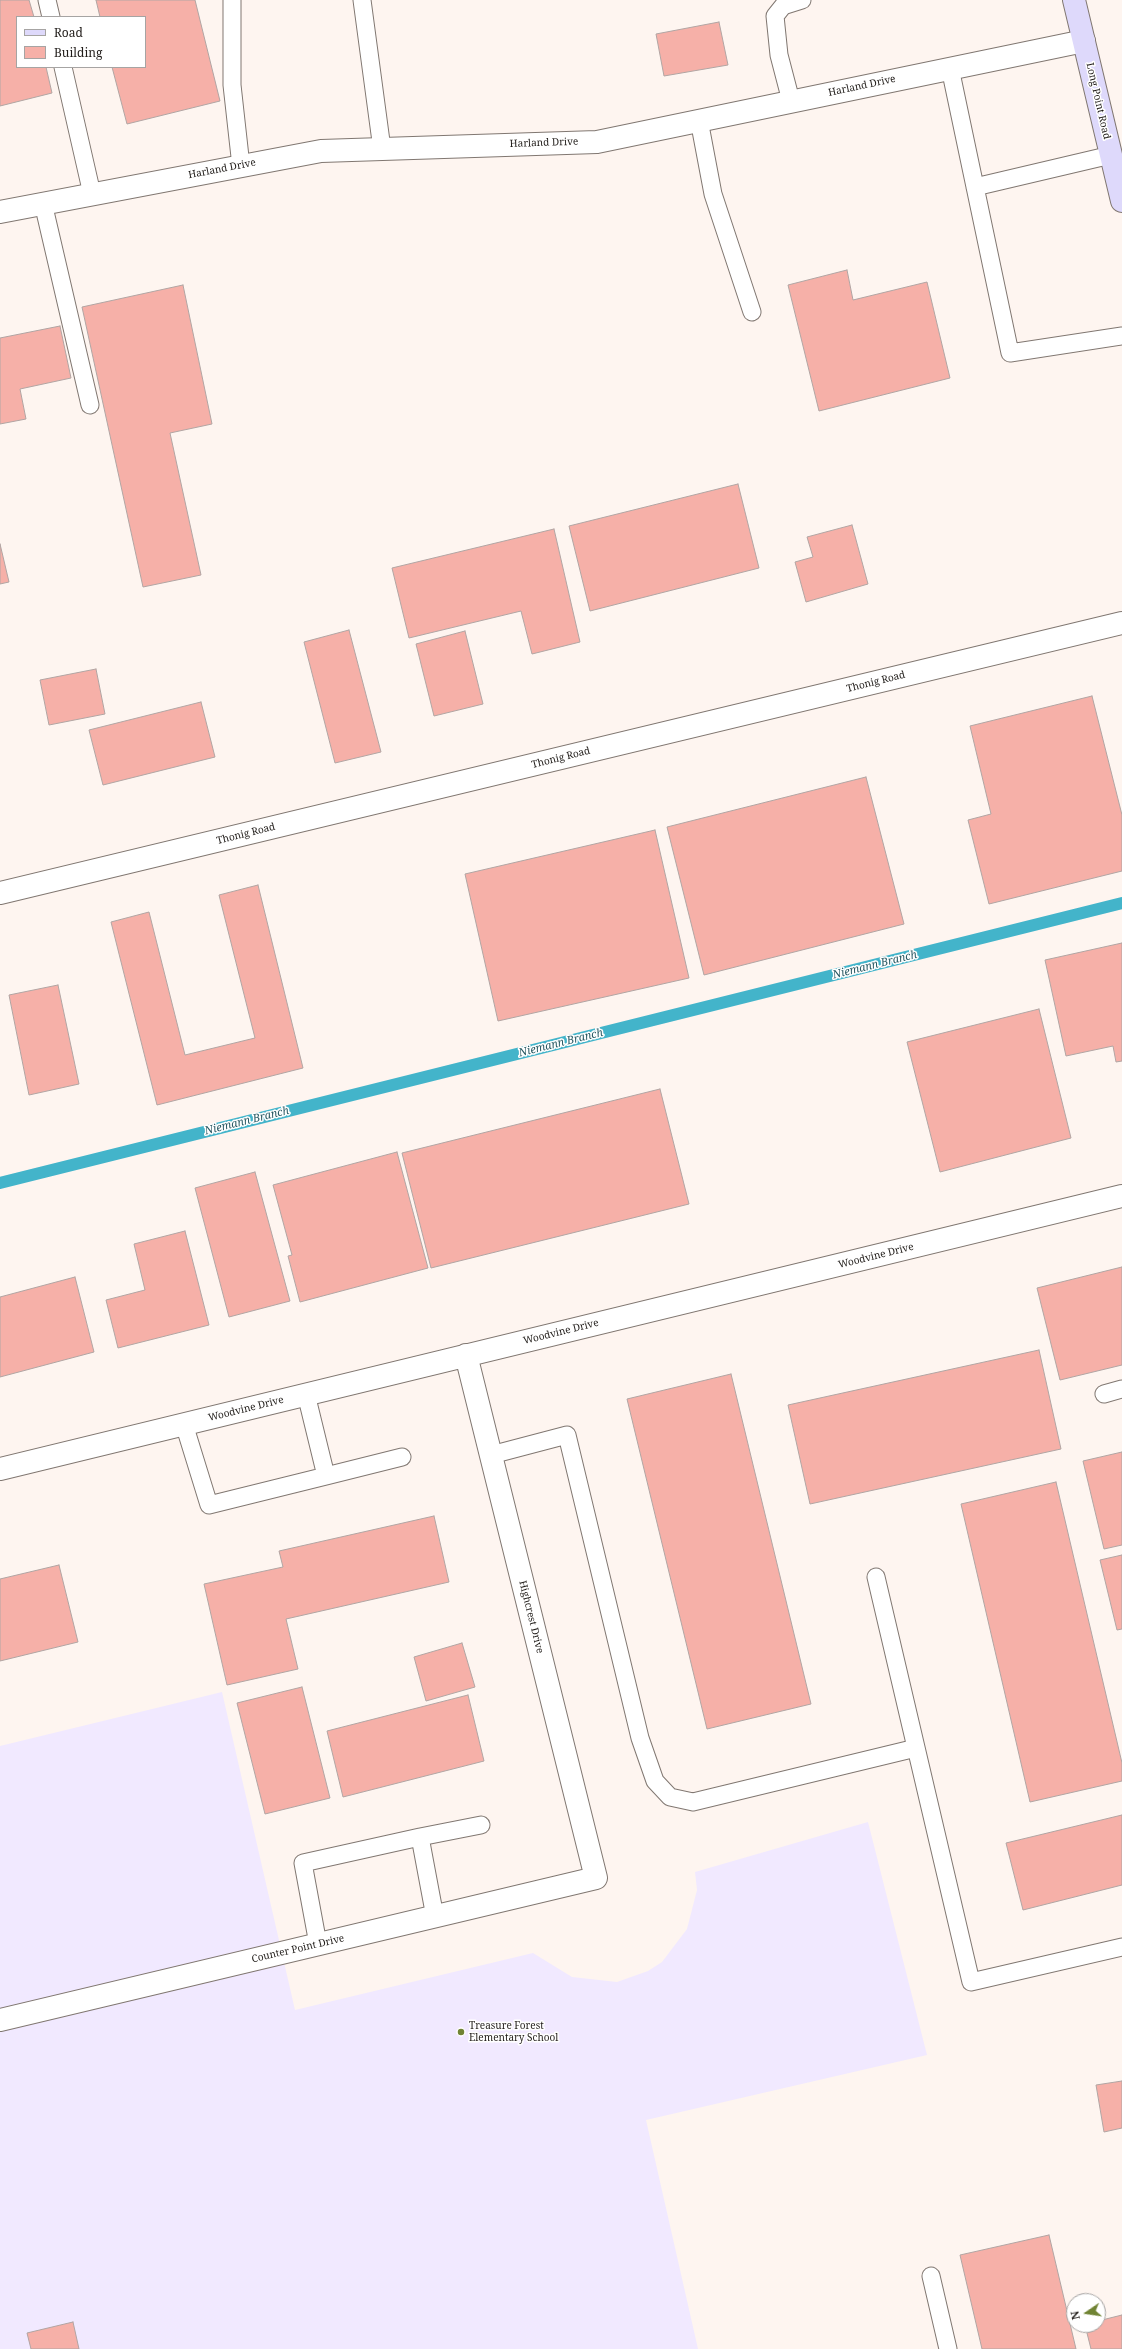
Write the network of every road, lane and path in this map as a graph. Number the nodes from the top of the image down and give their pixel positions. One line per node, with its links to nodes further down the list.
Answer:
1 (47, 0): 6 (lane)
2 (232, 0): 14 (lane)
3 (362, 0): 12 (lane)
4 (802, 0): 10 (lane)
5 (1074, 0): 7 (main road, Long Point Road)
6 (51, 16)
7 (1084, 41): 9 (street, Harland Drive); 13 (main road, Long Point Road)
8 (63, 68): 16 (lane)
9 (950, 68): 10 (street, Harland Drive); 15 (lane)
10 (791, 101): 11 (street, Harland Drive)
11 (699, 120): 12 (street, Harland Drive); 20 (lane)
12 (382, 149): 14 (street, Harland Drive)
13 (1111, 155): 15 (lane); 17 (main road, Long Point Road)
14 (241, 166): 16 (street, Harland Drive)
15 (975, 187): 21 (lane)
16 (92, 194): 18 (street, Harland Drive)
17 (1122, 201)
18 (43, 203): 19 (street, Harland Drive); 22 (lane)
19 (0, 212)
20 (752, 312)
21 (1122, 336)
22 (90, 405)
23 (1122, 623): 24 (street, Thonig Road)
24 (0, 893)
25 (1122, 1196): 26 (street, Woodvine Drive)
26 (466, 1355): 28 (street, Woodvine Drive); 31 (street, Highcrest Drive)
27 (1122, 1389): 29 (lane)
28 (306, 1394): 30 (street, Woodvine Drive); 34 (lane)
29 (1104, 1394)
30 (184, 1424): 33 (street, Woodvine Drive); 34 (lane)
31 (491, 1455): 36 (lane); 39 (street, Highcrest Drive)
32 (402, 1457): 34 (lane)
33 (0, 1469)
34 (326, 1476)
35 (876, 1577): 36 (lane)
36 (916, 1748): 42 (lane)
37 (481, 1825): 38 (lane)
38 (420, 1837): 40 (lane); 41 (lane)
39 (596, 1878): 40 (street, Counter Point Drive)
40 (435, 1917): 41 (street, Counter Point Drive)
41 (318, 1944): 43 (street, Counter Point Drive)
42 (1122, 1947)
43 (0, 2020)
44 (931, 2276): 45 (lane)
45 (948, 2349)

